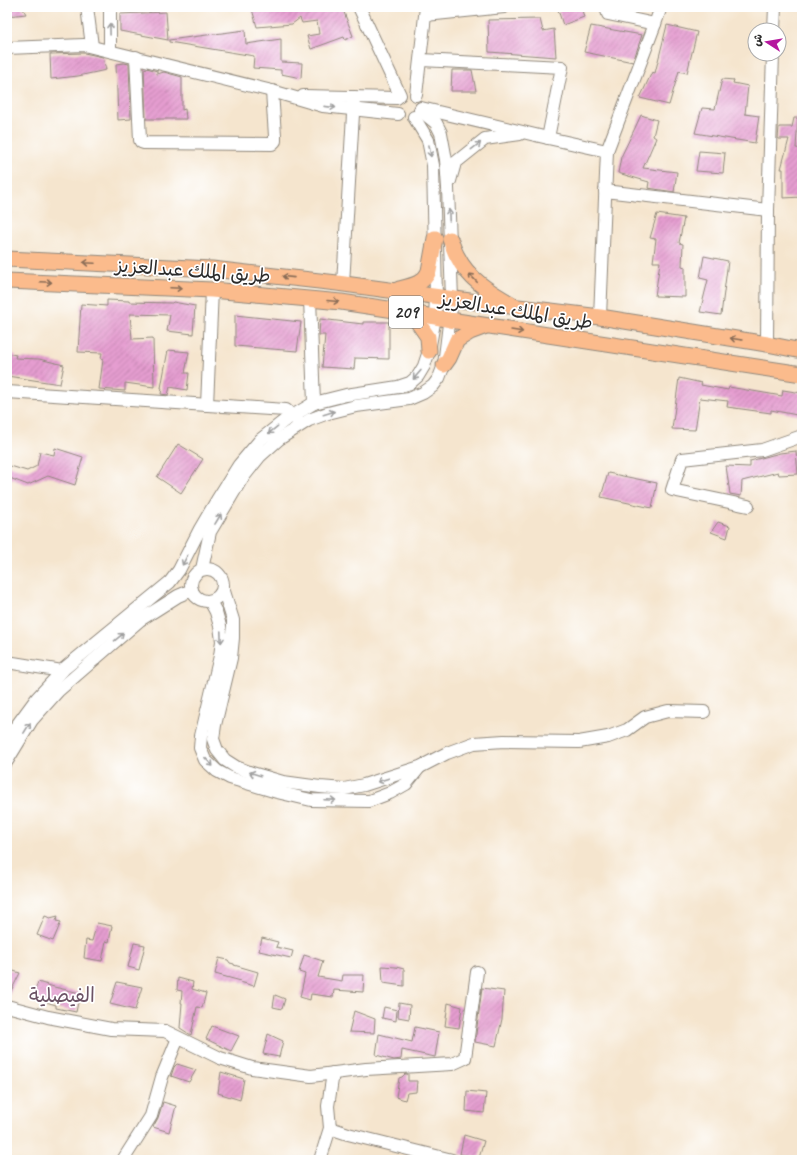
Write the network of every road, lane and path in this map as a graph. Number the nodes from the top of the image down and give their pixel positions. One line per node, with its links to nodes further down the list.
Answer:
1 (87, 7): 11 (street)
2 (110, 7): 13 (street, one-way to 2)
3 (359, 7): 19 (street)
4 (504, 7): 8 (street)
5 (606, 7): 10 (street)
6 (661, 7): 10 (street)
7 (775, 7): 9 (street)
8 (426, 11): 15 (street)
9 (774, 22)
10 (656, 24): 25 (street)
11 (92, 46): 12 (street); 13 (street)
12 (7, 48)
13 (110, 50): 14 (street)
14 (136, 57): 17 (street); 17 (street)
15 (421, 60): 18 (street); 24 (street)
16 (773, 62): 28 (street)
17 (272, 91): 20 (street)
18 (416, 95): 19 (street); 21 (street)
19 (398, 96): 20 (street); 22 (street)
20 (354, 103): 22 (street); 33 (street)
21 (418, 111): 22 (street); 23 (street); 26 (street); 29 (street, one-way to 29)
22 (398, 114)
23 (526, 133): 24 (street); 26 (street, one-way to 23)
24 (548, 138): 25 (street)
25 (607, 151): 27 (street)
26 (448, 188): 30 (street, one-way to 26)
27 (605, 191): 28 (street); 42 (street)
28 (768, 210): 45 (street)
29 (435, 238): 35 (main road); 36 (street)
30 (450, 238): 38 (street); 39 (main road, one-way to 30)
31 (7, 259): 33 (main road, طريق الملك عبدالعزيز / 209, one-way to 31)
32 (7, 281): 34 (main road, طريق الملك عبدالعزيز / 209, one-way to 34)
33 (344, 284): 35 (main road, طريق الملك عبدالعزيز / 209)
34 (212, 290): 37 (main road, طريق الملك عبدالعزيز / 209); 52 (street)
35 (392, 290): 36 (main road, طريق الملك عبدالعزيز / 209)
36 (436, 297): 38 (main road, طريق الملك عبدالعزيز / 209); 41 (street)
37 (310, 299): 40 (main road, طريق الملك عبدالعزيز / 209, one-way to 40); 51 (street)
38 (452, 299): 39 (main road, طريق الملك عبدالعزيز / 209); 43 (street)
39 (517, 307): 42 (main road, طريق الملك عبدالعزيز / 209)
40 (408, 312): 41 (main road, طريق الملك عبدالعزيز / 209); 46 (main road)
41 (435, 317): 43 (main road, طريق الملك عبدالعزيز / 209); 46 (street)
42 (600, 317): 45 (main road, طريق الملك عبدالعزيز / 209, one-way to 42)
43 (450, 320): 44 (main road, طريق الملك عبدالعزيز / 209); 48 (street)
44 (488, 326): 48 (main road); 49 (main road, طريق الملك عبدالعزيز / 209, one-way to 49)
45 (767, 344): 47 (main road, طريق الملك عبدالعزيز / 209)
46 (429, 351): 51 (street, one-way to 51)
47 (802, 351)
48 (444, 365): 54 (street, one-way to 48)
49 (802, 374)
50 (7, 392): 52 (street)
51 (314, 403): 53 (street)
52 (207, 405): 53 (street)
53 (293, 416): 54 (street); 57 (street, one-way to 57)
54 (302, 425): 58 (street, one-way to 54)
55 (802, 436): 56 (street)
56 (748, 506)
57 (200, 529): 58 (street); 63 (street, one-way to 63)
58 (198, 572): 59 (street); 60 (street)
59 (223, 588): 61 (street); 67 (street, one-way to 59)
60 (192, 590): 61 (street); 66 (street, one-way to 60)
61 (210, 601): 67 (street, one-way to 67)
62 (7, 662): 63 (street)
63 (62, 671): 65 (street)
64 (704, 712): 67 (street)
65 (7, 741)
66 (7, 761)
67 (420, 767)
68 (477, 972): 71 (street)
69 (7, 1006): 70 (street)
70 (178, 1038): 71 (street); 73 (street)
71 (333, 1073): 72 (street)
72 (330, 1128): 74 (street); 75 (street)
73 (123, 1160)
74 (320, 1160)
75 (452, 1160)

